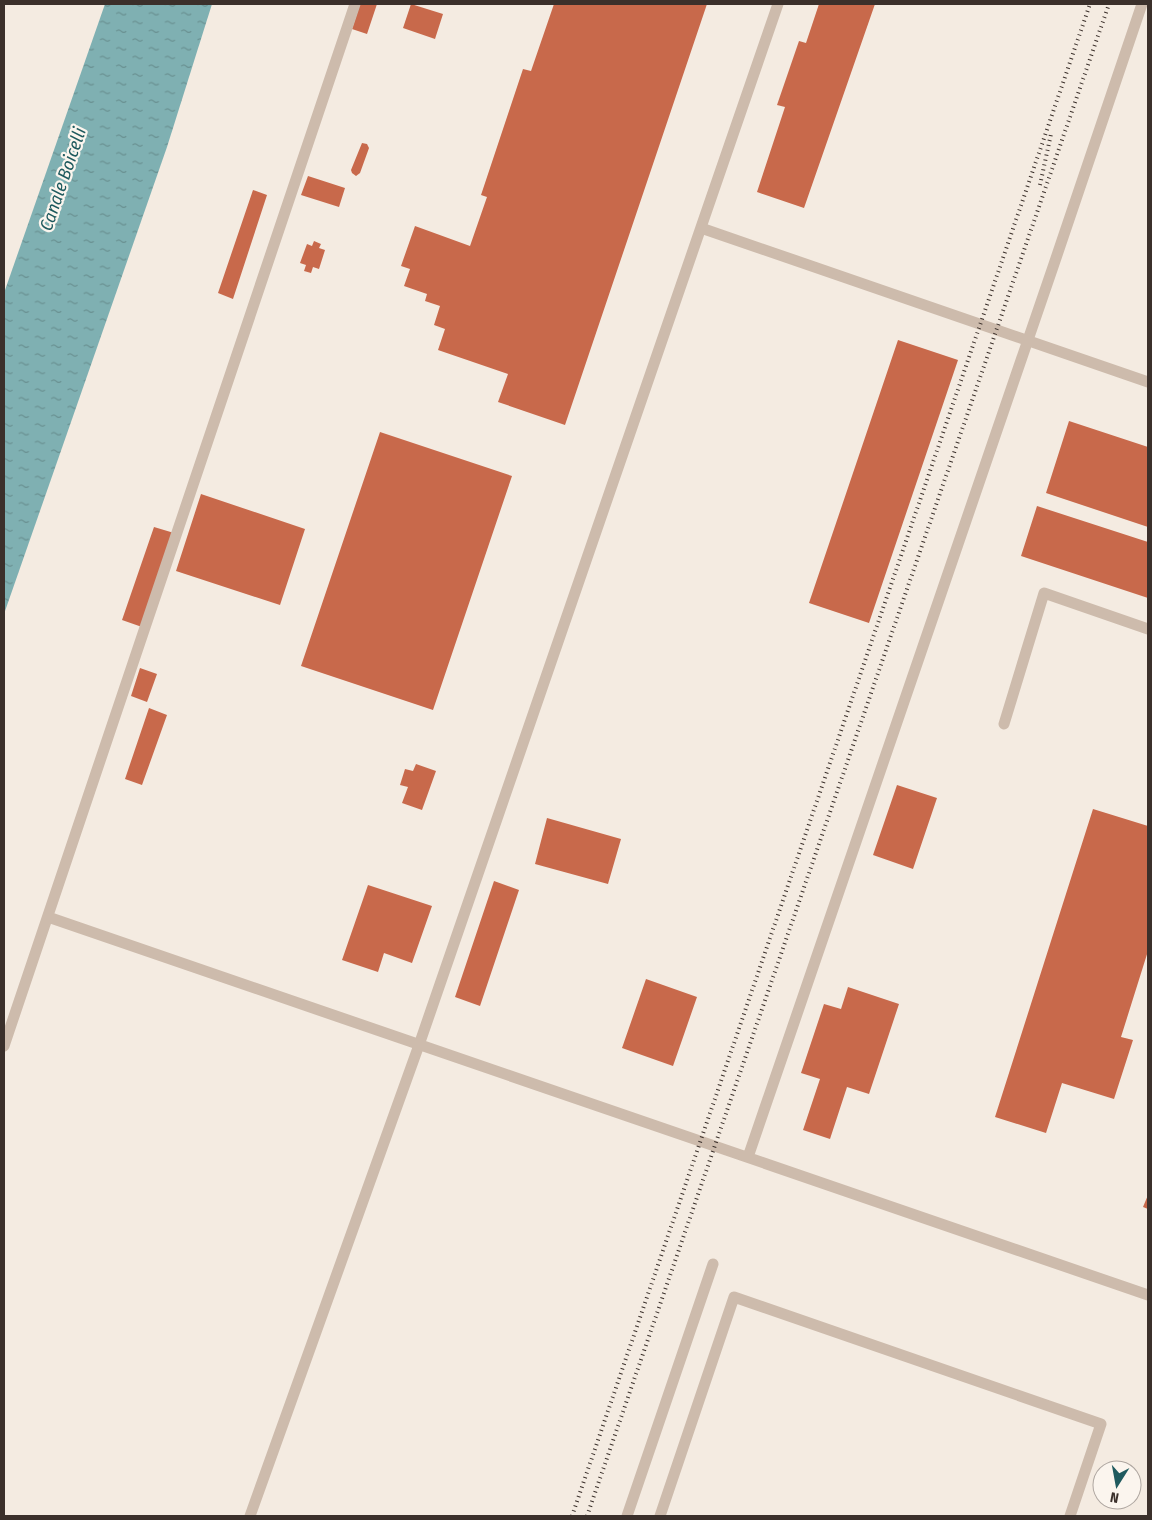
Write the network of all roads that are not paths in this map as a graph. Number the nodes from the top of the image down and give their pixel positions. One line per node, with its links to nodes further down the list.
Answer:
1 (355, 4): 9 (lane)
2 (778, 4): 4 (lane)
3 (1142, 4): 5 (lane)
4 (701, 228): 5 (lane); 10 (lane)
5 (1027, 341): 6 (lane); 12 (lane)
6 (1148, 382)
7 (1148, 628): 8 (lane)
8 (1004, 724)
9 (48, 917): 10 (lane); 11 (lane)
10 (419, 1045): 12 (lane); 15 (lane)
11 (4, 1046)
12 (748, 1157): 14 (lane)
13 (713, 1264): 16 (lane)
14 (1148, 1295)
15 (250, 1516)
16 (627, 1516)
17 (660, 1516): 18 (lane)
18 (1070, 1516)

